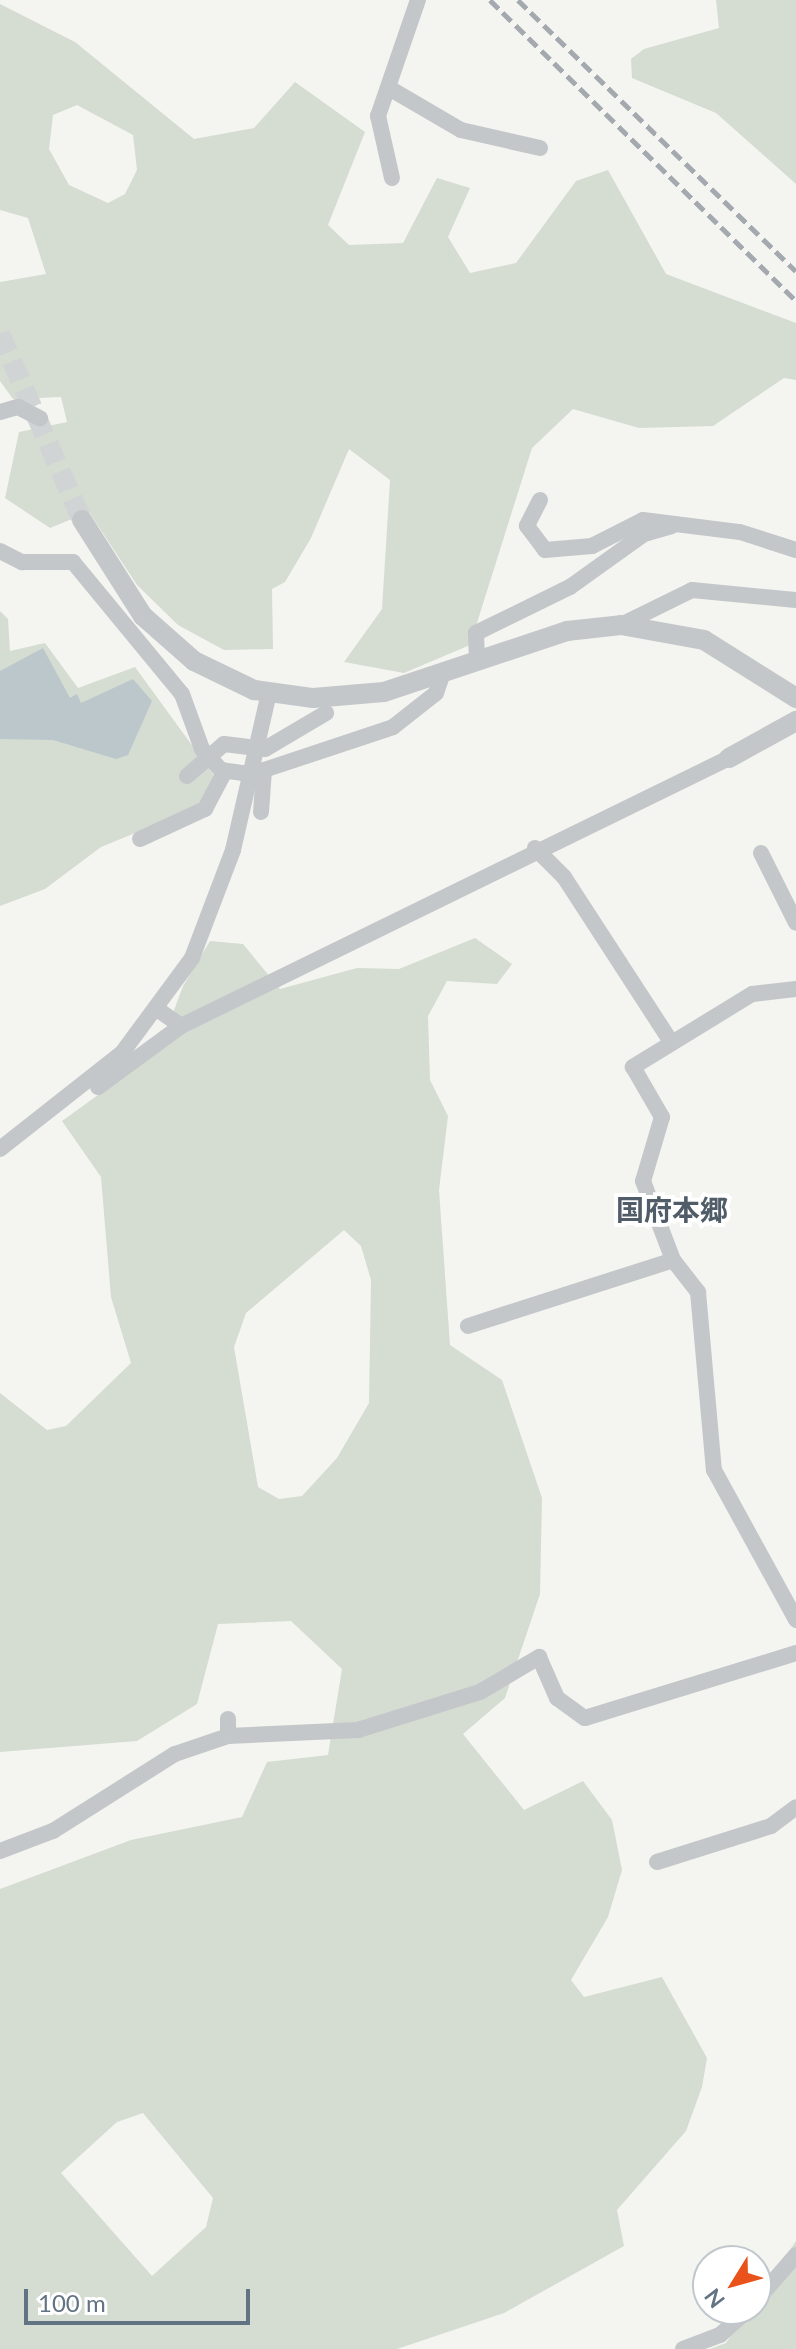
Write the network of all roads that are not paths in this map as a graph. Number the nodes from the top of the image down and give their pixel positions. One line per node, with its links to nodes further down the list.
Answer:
1 (418, 0): 2 (street)
2 (389, 88): 3 (street); 4 (street)
3 (540, 148)
4 (392, 178)
5 (0, 412): 6 (street)
6 (40, 418)
7 (540, 500): 9 (street)
8 (82, 520): 16 (street)
9 (672, 526): 10 (street); 14 (street)
10 (796, 550)
11 (0, 551): 21 (street)
12 (796, 600): 13 (street)
13 (621, 625): 14 (street); 17 (street)
14 (477, 661): 15 (street)
15 (443, 673): 16 (street); 26 (street)
16 (269, 693): 20 (street)
17 (796, 698)
18 (326, 713): 20 (street)
19 (796, 721): 22 (street)
20 (256, 748): 21 (street); 24 (street)
21 (210, 756): 23 (street); 25 (street)
22 (729, 758): 28 (street)
23 (225, 771): 24 (street); 27 (street)
24 (249, 774): 32 (street)
25 (187, 776)
26 (261, 812)
27 (140, 839)
28 (535, 848): 33 (street); 34 (street)
29 (761, 853): 30 (street)
30 (796, 923)
31 (796, 989): 34 (street)
32 (157, 1009): 33 (street); 35 (street)
33 (181, 1026): 35 (street)
34 (672, 1043): 37 (street)
35 (81, 1091): 36 (street)
36 (0, 1149)
37 (673, 1260): 38 (street); 39 (street)
38 (468, 1326)
39 (796, 1620)
40 (796, 1653): 42 (street)
41 (796, 1807): 43 (street)
42 (0, 1851)
43 (657, 1862)
44 (796, 2255): 45 (street)
45 (772, 2283)
46 (731, 2325): 47 (street)
47 (683, 2349)

